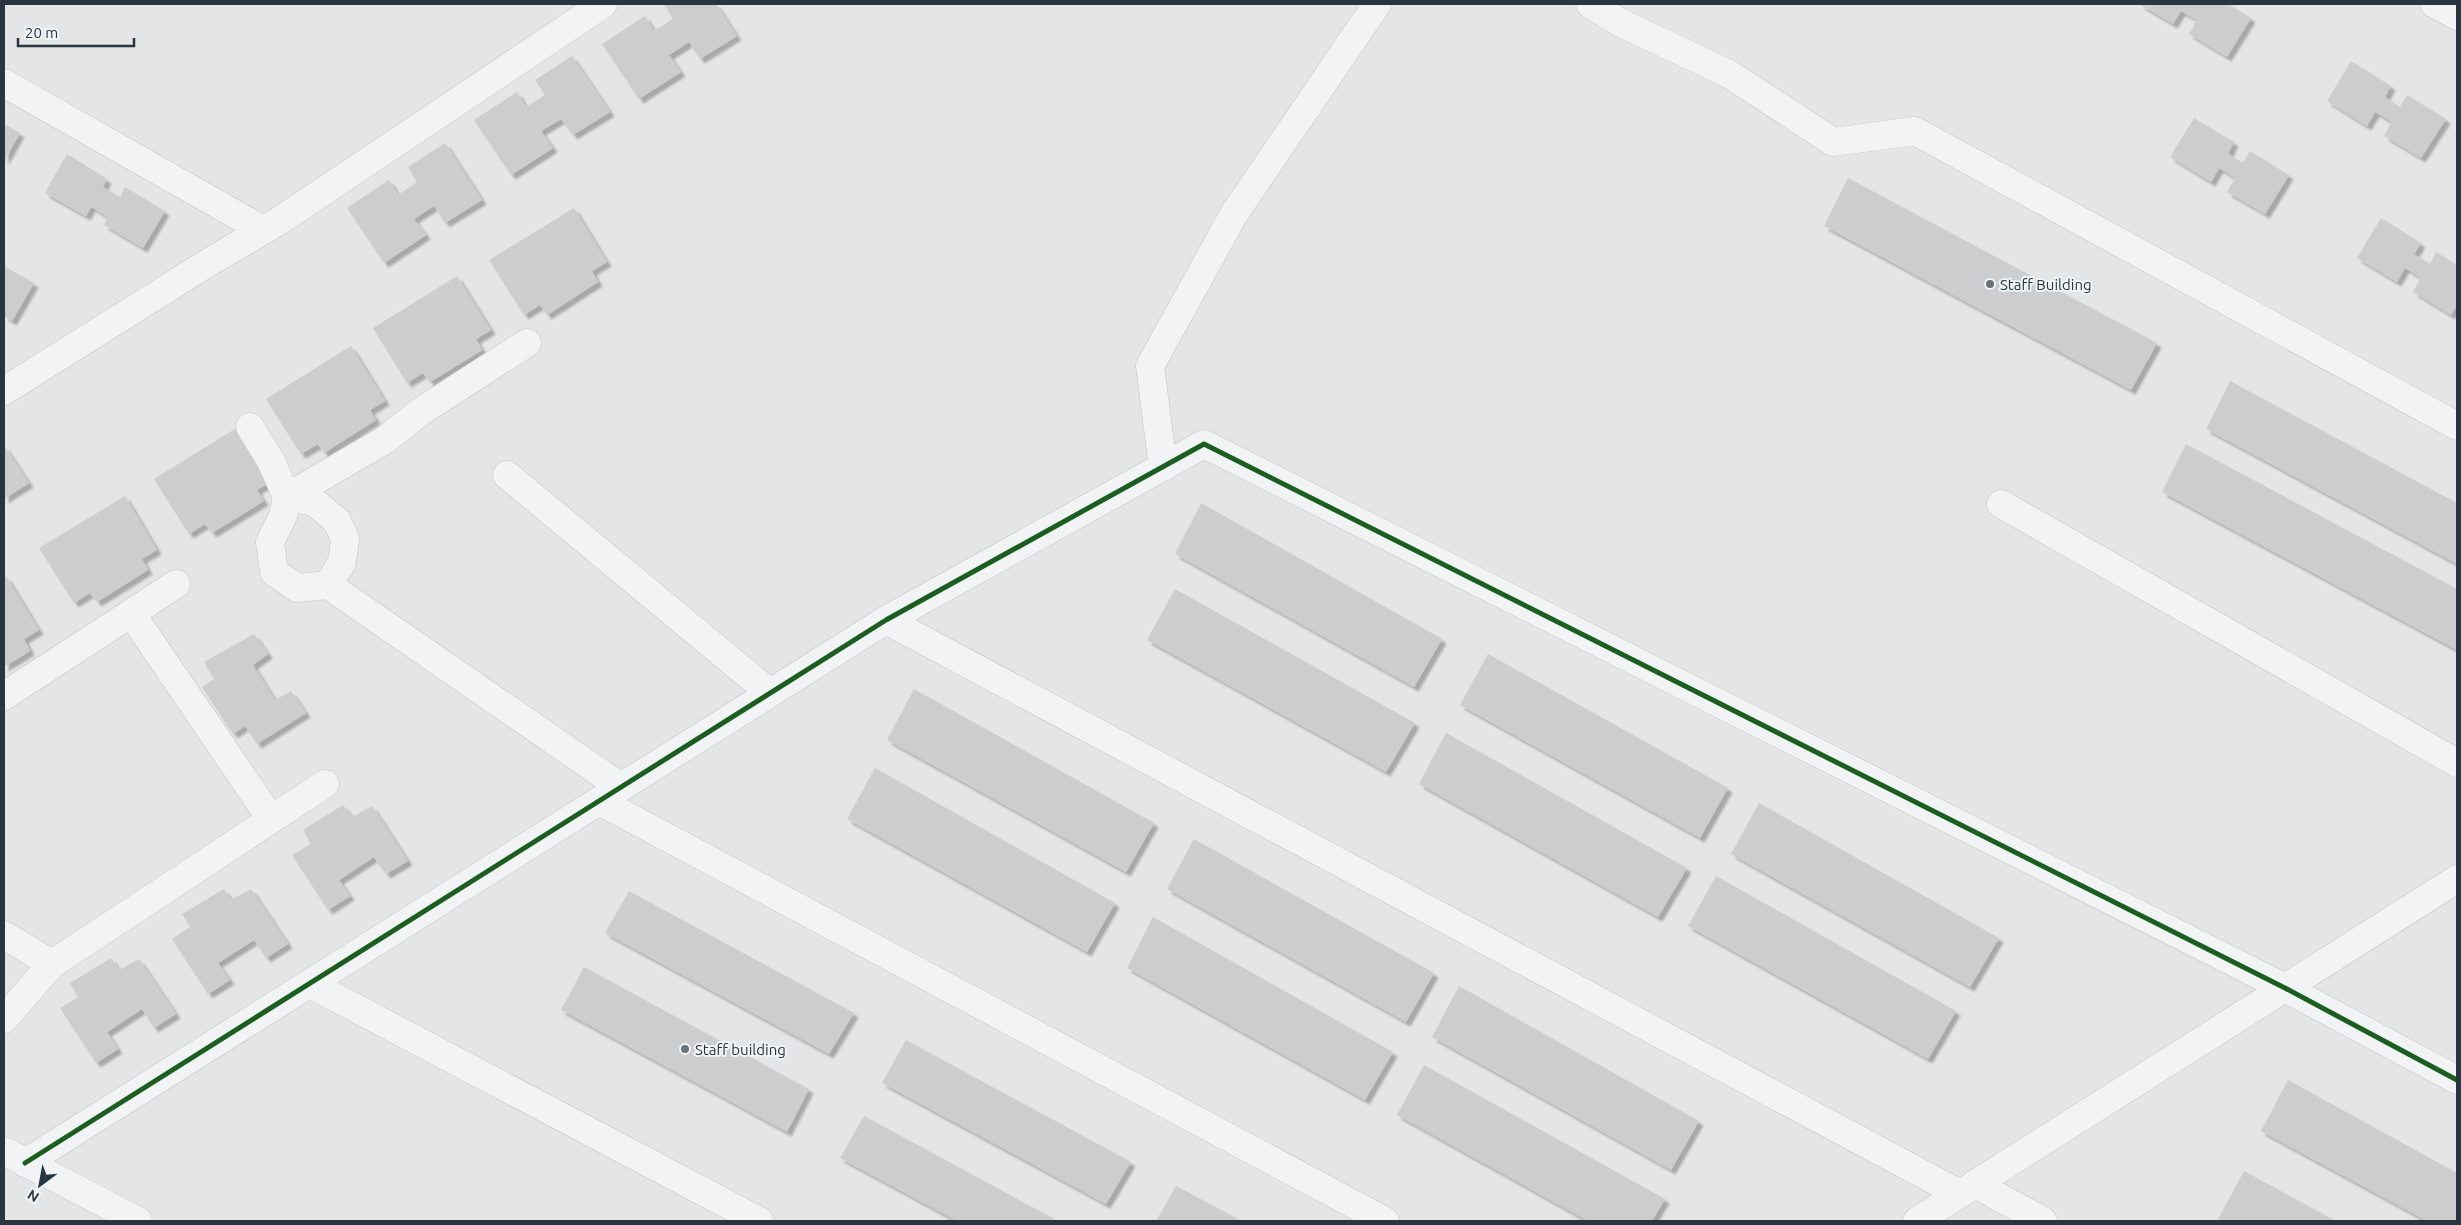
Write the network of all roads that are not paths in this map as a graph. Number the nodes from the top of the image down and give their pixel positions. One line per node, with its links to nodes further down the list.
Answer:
1 (603, 4): 7 (street)
2 (1377, 4): 12 (street)
3 (1590, 4): 10 (street)
4 (2435, 4): 5 (street)
5 (2457, 16)
6 (4, 83): 7 (street)
7 (263, 230): 9 (street)
8 (527, 343): 14 (street)
9 (4, 391)
10 (2457, 426)
11 (250, 427): 14 (street)
12 (1163, 466): 19 (street); 30 (street)
13 (507, 476): 20 (street)
14 (288, 497): 17 (street); 17 (street)
15 (2001, 504): 22 (street)
16 (176, 584): 18 (street)
17 (328, 585): 24 (street)
18 (131, 613): 21 (street); 25 (street)
19 (886, 620): 20 (street); 34 (street)
20 (770, 694): 24 (street)
21 (4, 696)
22 (2457, 763)
23 (325, 784): 25 (street)
24 (610, 794): 29 (street); 37 (street)
25 (271, 819): 28 (street)
26 (2457, 880): 30 (street)
27 (4, 935): 28 (street)
28 (52, 964): 31 (street)
29 (310, 984): 33 (street); 36 (street)
30 (2285, 988): 32 (street); 34 (street)
31 (4, 1019)
32 (2457, 1080)
33 (14, 1157): 35 (street)
34 (1967, 1189): 38 (street); 39 (street)
35 (138, 1221)
36 (759, 1221)
37 (1385, 1221)
38 (1916, 1221)
39 (2043, 1221)

